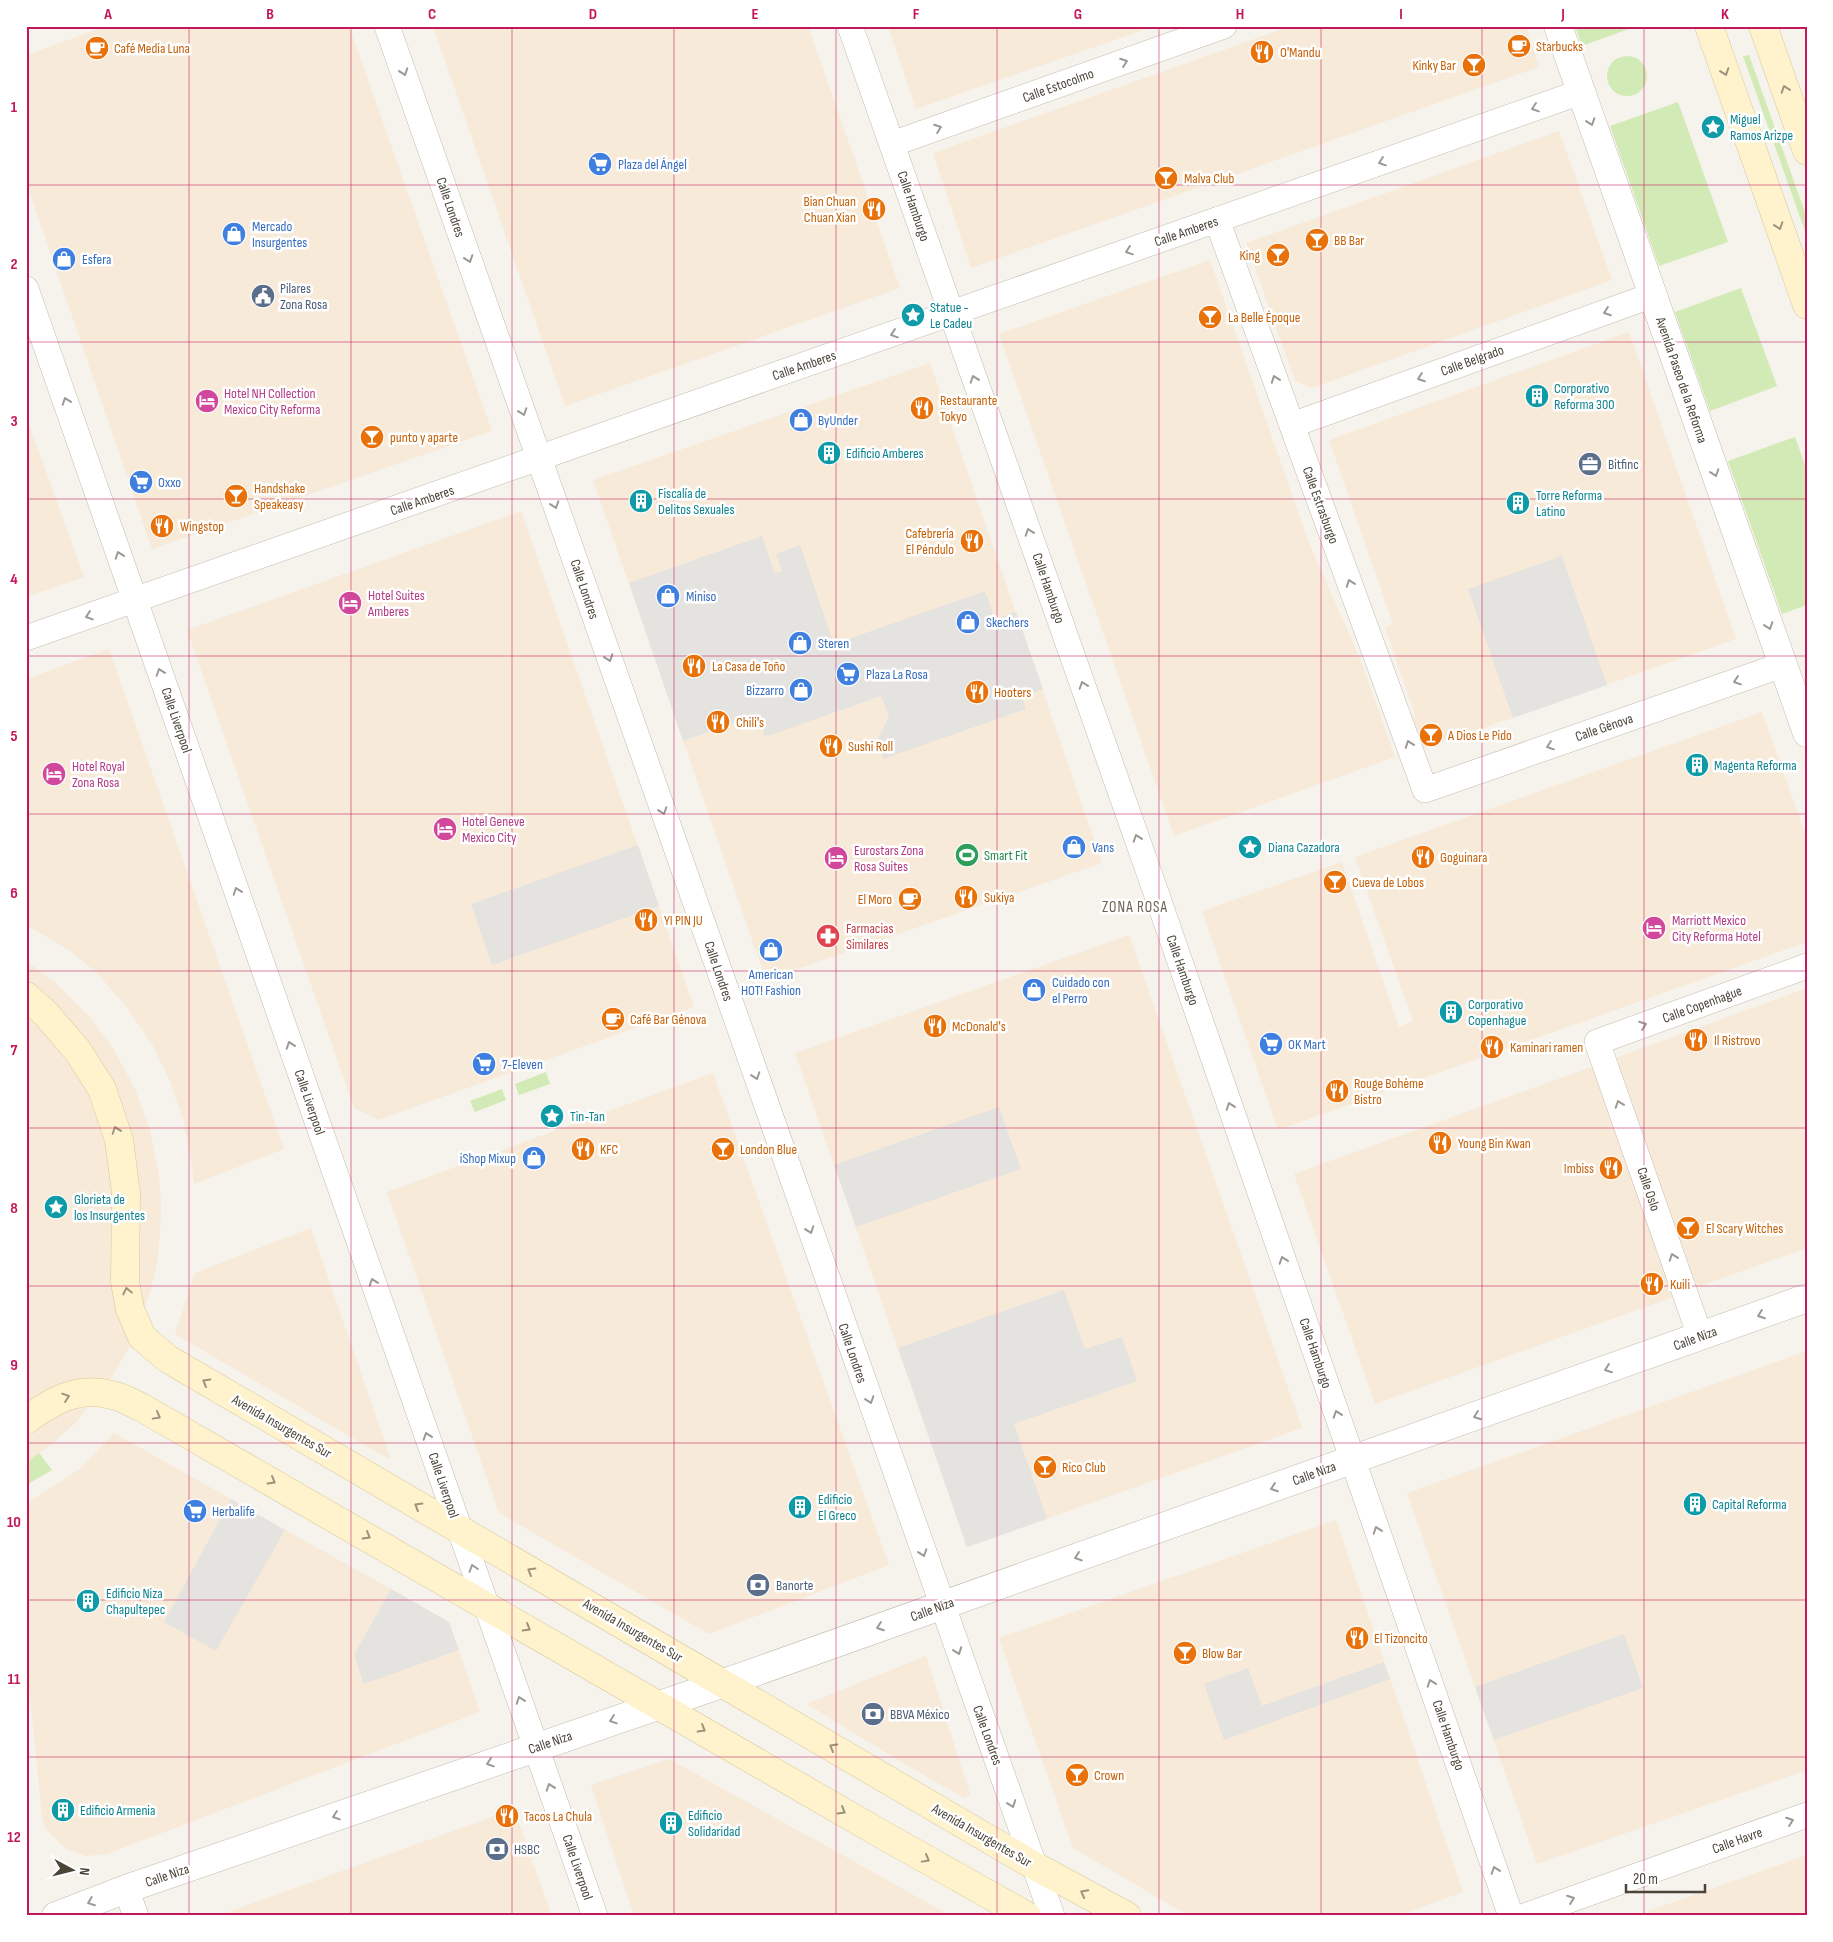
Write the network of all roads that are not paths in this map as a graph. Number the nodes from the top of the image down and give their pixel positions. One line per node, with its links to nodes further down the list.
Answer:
1 (387, 26): 16 (street, Calle Londres, one-way to 16)
2 (850, 26): 8 (street, Calle Hamburgo)
3 (1224, 26): 8 (street, Calle Estocolmo, one-way to 3)
4 (1558, 26): 7 (street, Avenida Paseo de la Reforma)
5 (1709, 26): 13 (main road, one-way to 13)
6 (1763, 26): 9 (main road, one-way to 6)
7 (1581, 92): 10 (street, Calle Amberes, one-way to 10); 12 (street, Avenida Paseo de la Reforma, one-way to 12)
8 (892, 144): 14 (street, Calle Hamburgo)
9 (1807, 151)
10 (1217, 220): 14 (street, Calle Amberes, one-way to 14); 15 (street, Calle Estrasburgo, one-way to 10)
11 (26, 289): 17 (street, Calle Liverpool, one-way to 11)
12 (1653, 295): 15 (street, Calle Belgrado, one-way to 15); 19 (street, Avenida Paseo de la Reforma, one-way to 19)
13 (1807, 305)
14 (951, 314): 16 (street, Calle Amberes, one-way to 16); 28 (street, Calle Hamburgo, one-way to 14)
15 (1292, 424): 21 (street, Calle Estrasburgo, one-way to 15)
16 (539, 459): 17 (street, Calle Amberes); 31 (street, Calle Londres, one-way to 31)
17 (135, 601): 18 (street, Calle Amberes, one-way to 18); 29 (street, Calle Liverpool, one-way to 17)
18 (26, 638)
19 (1782, 665): 20 (street, Avenida Paseo de la Reforma); 21 (street, Calle Génova, one-way to 21)
20 (1807, 733)
21 (1425, 790)
22 (1807, 966): 24 (street, Calle Copenhague, one-way to 22)
23 (26, 996): 29 (main road, Avenida Insurgentes Sur, one-way to 23)
24 (1597, 1042): 26 (street, Calle Oslo, one-way to 24)
25 (1807, 1298): 26 (street, Calle Niza, one-way to 26)
26 (1700, 1336): 28 (street, Calle Niza, one-way to 28)
27 (26, 1420): 30 (main road, one-way to 30)
28 (1353, 1460): 31 (street, Calle Niza, one-way to 31); 44 (street, Calle Hamburgo, one-way to 28)
29 (460, 1531): 30 (street, Calle Liverpool, one-way to 29); 32 (main road, Avenida Insurgentes Sur, one-way to 29)
30 (485, 1604): 33 (main road, one-way to 33); 34 (street, Calle Liverpool, one-way to 30)
31 (942, 1605): 32 (street, Calle Niza, one-way to 32); 36 (street, Calle Londres, one-way to 36)
32 (724, 1683): 33 (street, Calle Niza); 36 (main road, Avenida Insurgentes Sur, one-way to 32)
33 (660, 1705): 34 (street, Calle Niza, one-way to 34); 41 (main road, one-way to 41)
34 (536, 1746): 37 (street, Calle Niza, one-way to 37); 40 (street, Calle Liverpool, one-way to 34)
35 (1807, 1814): 45 (street, Calle Havre, one-way to 35)
36 (1034, 1865): 42 (street, Calle Londres); 43 (main road, Avenida Insurgentes Sur, one-way to 36)
37 (126, 1889): 38 (street, Calle Niza, one-way to 38); 39 (street)
38 (56, 1916)
39 (136, 1916)
40 (595, 1916)
41 (1027, 1916)
42 (1052, 1916)
43 (1127, 1916)
44 (1511, 1916)
45 (1525, 1916)

